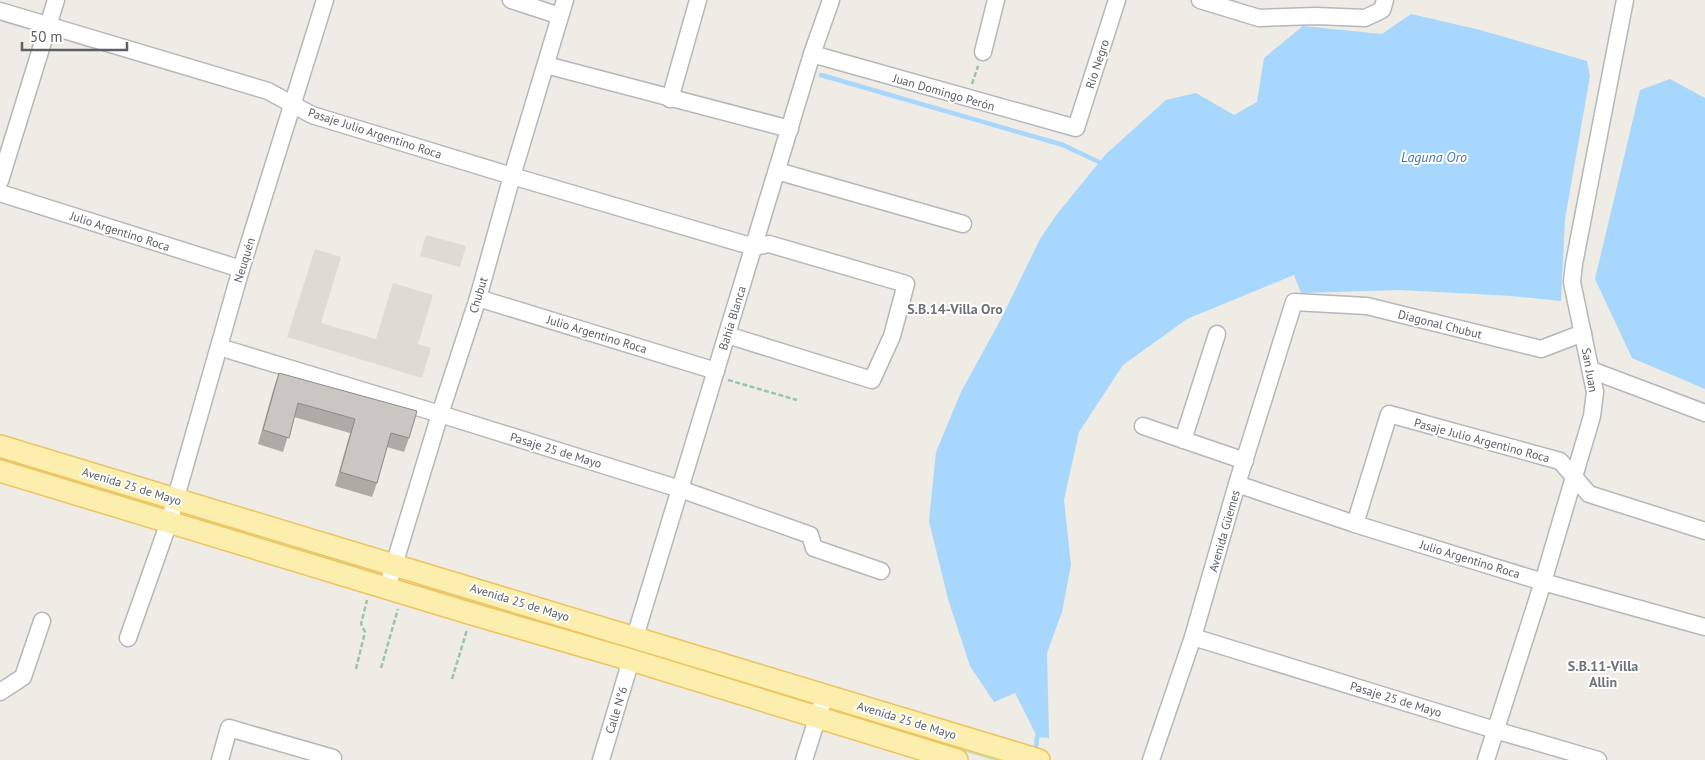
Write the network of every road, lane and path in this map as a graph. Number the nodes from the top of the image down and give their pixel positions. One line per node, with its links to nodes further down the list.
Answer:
1 (56, 0): 14 (street)
2 (325, 0): 20 (street, Neuquén)
3 (511, 0): 13 (street)
4 (565, 0): 13 (street, Chubut)
5 (698, 0): 18 (street)
6 (831, 0): 16 (street, Bahía Blanca)
7 (996, 0): 15 (street)
8 (1117, 0): 21 (street, Río Negro)
9 (1200, 0): 11 (street)
10 (1626, 0): 32 (street, San Juan)
11 (1384, 5)
12 (0, 11): 14 (street, Pasaje Julio Argentino Roca)
13 (560, 16): 17 (street, Chubut)
14 (48, 26): 20 (street, Pasaje Julio Argentino Roca); 25 (street)
15 (983, 52): 19 (path)
16 (812, 54): 19 (street, Juan Domingo Perón); 22 (street, Bahía Blanca)
17 (546, 66): 18 (street); 24 (street, Chubut)
18 (670, 99): 22 (street)
19 (968, 99): 21 (street, Juan Domingo Perón)
20 (294, 104): 24 (street, Pasaje Julio Argentino Roca); 29 (street, Neuquén)
21 (1076, 128)
22 (790, 129): 23 (street, Bahía Blanca)
23 (777, 171): 27 (street); 28 (street, Bahía Blanca)
24 (512, 176): 28 (street, Pasaje Julio Argentino Roca); 30 (street, Chubut)
25 (0, 181)
26 (0, 193): 29 (street, Julio Argentino Roca)
27 (963, 224)
28 (754, 247): 34 (street, Bahía Blanca); 34 (street, Pasaje Julio Argentino Roca)
29 (241, 269): 35 (street, Neuquén)
30 (478, 298): 36 (street, Julio Argentino Roca); 40 (street, Chubut)
31 (1294, 302): 32 (street, Diagonal Chubut); 44 (street, Avenida Güemes)
32 (1583, 333): 37 (street, San Juan)
33 (1217, 334): 42 (street)
34 (727, 335): 36 (street, Bahía Blanca)
35 (219, 347): 40 (street, Pasaje 25 de Mayo); 49 (street, Neuquén)
36 (716, 370): 38 (path); 48 (street, Bahía Blanca)
37 (1591, 370): 39 (street); 46 (street, San Juan)
38 (797, 400)
39 (1705, 413)
40 (440, 414): 48 (street, Pasaje 25 de Mayo); 53 (street, Chubut)
41 (1143, 426): 42 (street)
42 (1183, 440): 44 (street)
43 (0, 446): 49 (main road, Avenida 25 de Mayo)
44 (1245, 461): 47 (street, Avenida Güemes)
45 (0, 471): 50 (main road, Avenida 25 de Mayo)
46 (1575, 477): 51 (street, Pasaje Julio Argentino Roca); 52 (street, Pasaje Julio Argentino Roca); 55 (street, San Juan)
47 (1237, 484): 51 (street, Julio Argentino Roca); 60 (street, Avenida Güemes)
48 (680, 489): 54 (street, Pasaje 25 de Mayo); 61 (street, Bahía Blanca)
49 (175, 499): 50 (street, Neuquén); 53 (main road, Avenida 25 de Mayo)
50 (169, 522): 56 (main road, Avenida 25 de Mayo); 62 (street, Neuquén)
51 (1355, 524): 55 (street, Julio Argentino Roca)
52 (1705, 531)
53 (394, 564): 56 (street, Chubut); 61 (main road, Avenida 25 de Mayo)
54 (881, 571)
55 (1543, 582): 59 (street, Julio Argentino Roca); 70 (street, San Juan)
56 (387, 588): 57 (main road, Avenida 25 de Mayo); 64 (path); 65 (path)
57 (472, 614): 63 (main road, Avenida 25 de Mayo); 66 (path)
58 (42, 621): 67 (street)
59 (1705, 626)
60 (1194, 636): 70 (street, Pasaje 25 de Mayo); 77 (street, Avenida Güemes)
61 (636, 637): 68 (main road, Avenida 25 de Mayo)
62 (128, 638)
63 (631, 660): 69 (main road, Avenida 25 de Mayo); 73 (street, Calle N°6)
64 (381, 668)
65 (356, 669)
66 (452, 679)
67 (0, 692)
68 (825, 694): 69 (street); 76 (main road, Avenida 25 de Mayo)
69 (817, 717): 74 (street); 75 (main road, Avenida 25 de Mayo)
70 (1495, 730): 78 (street, San Juan); 79 (street, Pasaje 25 de Mayo)
71 (332, 759): 72 (street)
72 (220, 760)
73 (601, 760)
74 (804, 760)
75 (956, 760)
76 (1039, 760)
77 (1151, 760)
78 (1486, 760)
79 (1598, 760)

